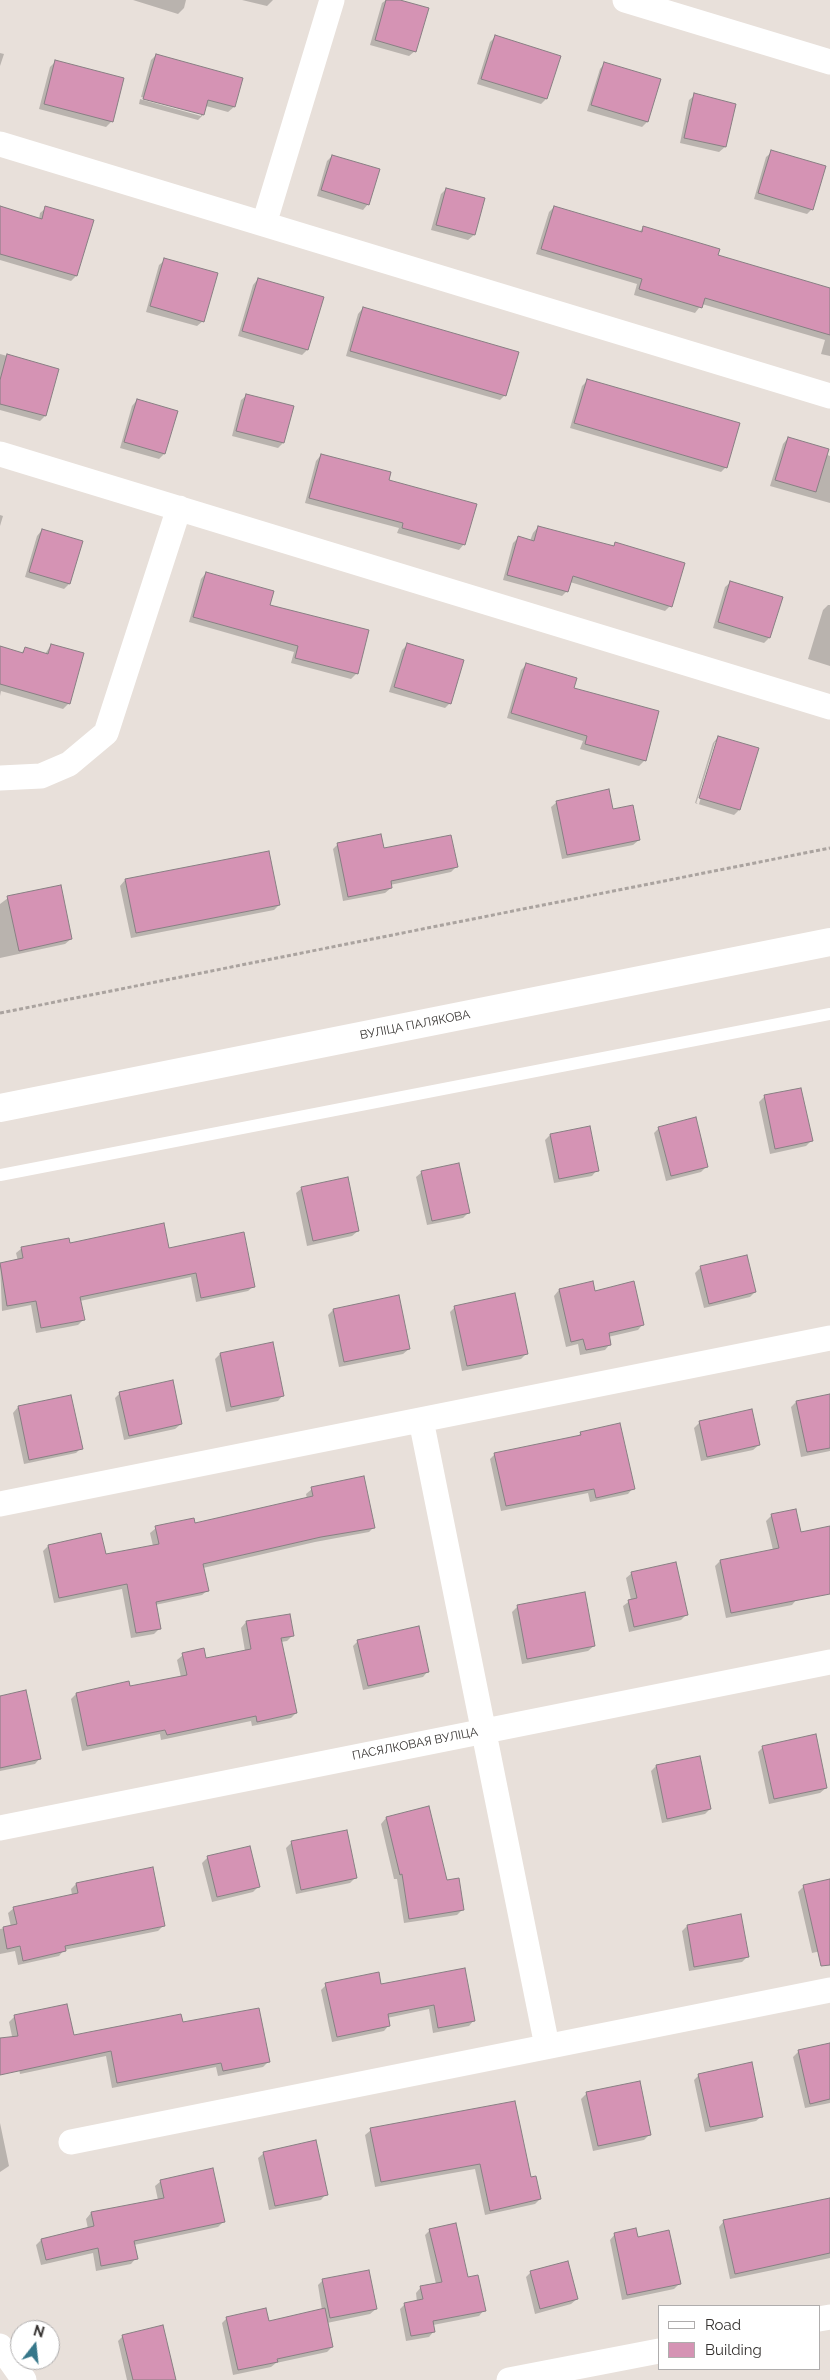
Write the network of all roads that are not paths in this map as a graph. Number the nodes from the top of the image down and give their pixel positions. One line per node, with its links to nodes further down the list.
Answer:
1 (332, 0): 5 (street)
2 (625, 0): 3 (street)
3 (830, 62)
4 (0, 144): 5 (street)
5 (264, 224): 6 (street)
6 (830, 396)
7 (0, 454): 8 (street)
8 (179, 508): 9 (street); 10 (street)
9 (830, 707)
10 (0, 778)
11 (830, 942): 13 (street, ВУЛІЦА ПАЛЯКОВА)
12 (830, 1014): 14 (lane)
13 (0, 1108)
14 (0, 1175)
15 (830, 1338): 16 (street)
16 (421, 1420): 17 (street); 19 (street)
17 (0, 1504)
18 (830, 1662): 19 (street, ПАСЯЛКОВАЯ ВУЛІЦА)
19 (484, 1730): 20 (street, ПАСЯЛКОВАЯ ВУЛІЦА); 22 (street)
20 (0, 1828)
21 (830, 1990): 22 (street)
22 (547, 2046): 23 (street)
23 (71, 2142)
24 (0, 2346): 26 (street)
25 (658, 2351): 27 (street)
26 (24, 2380)
27 (509, 2380)

